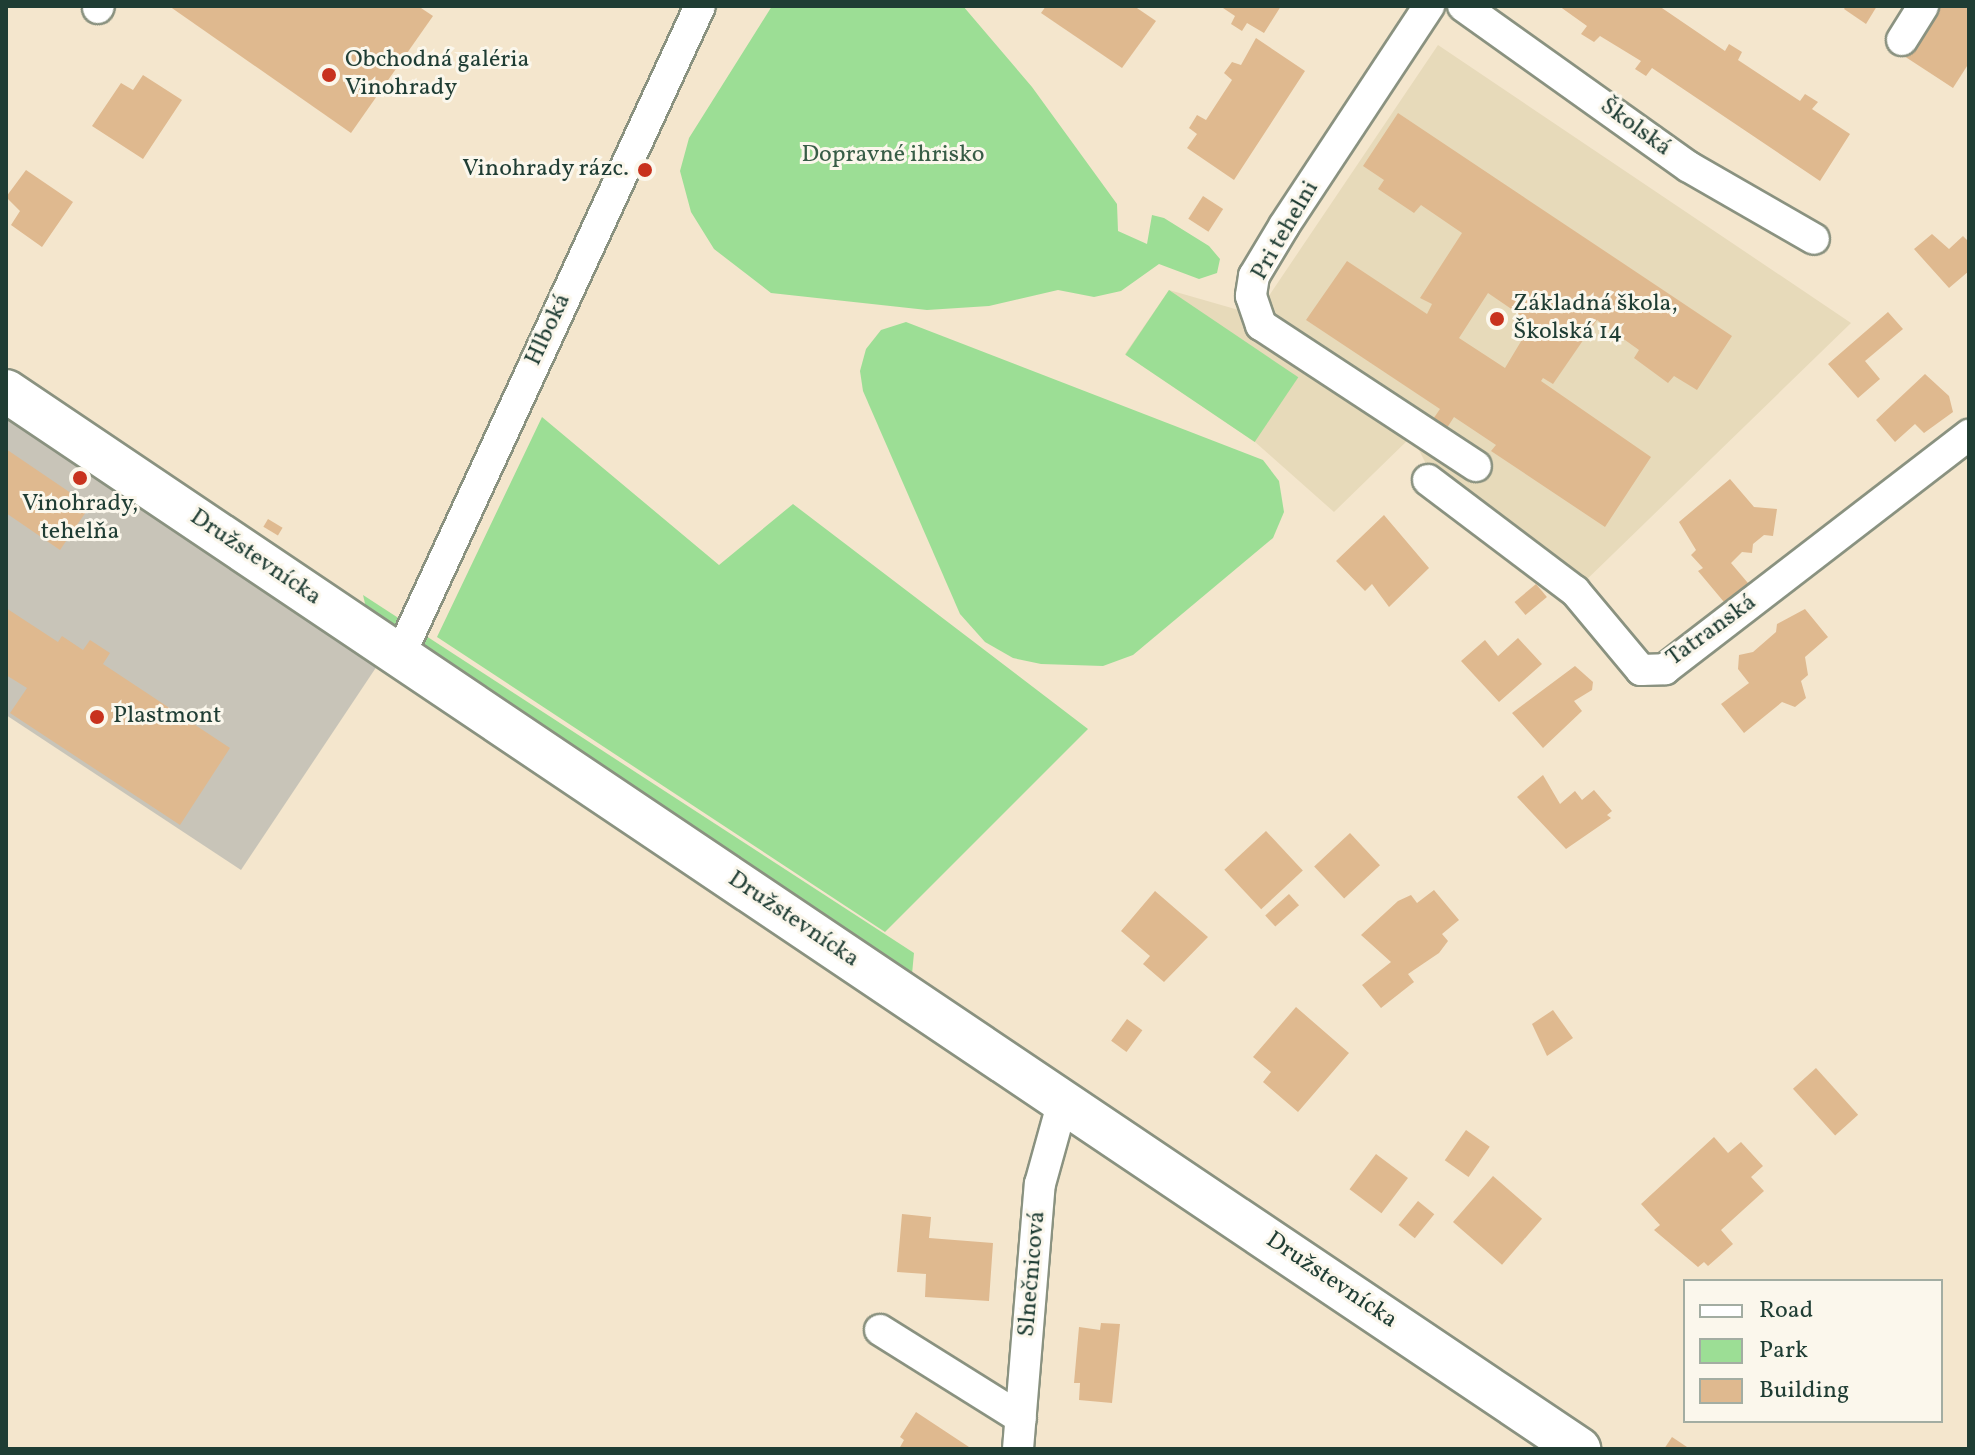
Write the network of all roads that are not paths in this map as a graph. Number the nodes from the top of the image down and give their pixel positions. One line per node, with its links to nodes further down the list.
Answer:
1 (700, 6): 11 (street, Hlboká)
2 (1429, 6): 9 (street, Pri tehelni)
3 (1463, 6): 6 (street, Školská)
4 (1923, 6): 5 (street)
5 (1902, 40)
6 (1814, 239)
7 (6, 391): 11 (main road, Družstevnícka)
8 (1969, 435): 10 (street, Tatranská)
9 (1476, 466)
10 (1428, 480)
11 (400, 655): 12 (main road, Družstevnícka)
12 (1063, 1101): 14 (street, Slnečnicová); 16 (main road, Družstevnícka)
13 (880, 1330): 14 (street)
14 (1021, 1418): 15 (street, Slnečnicová)
15 (1018, 1449)
16 (1579, 1449)

